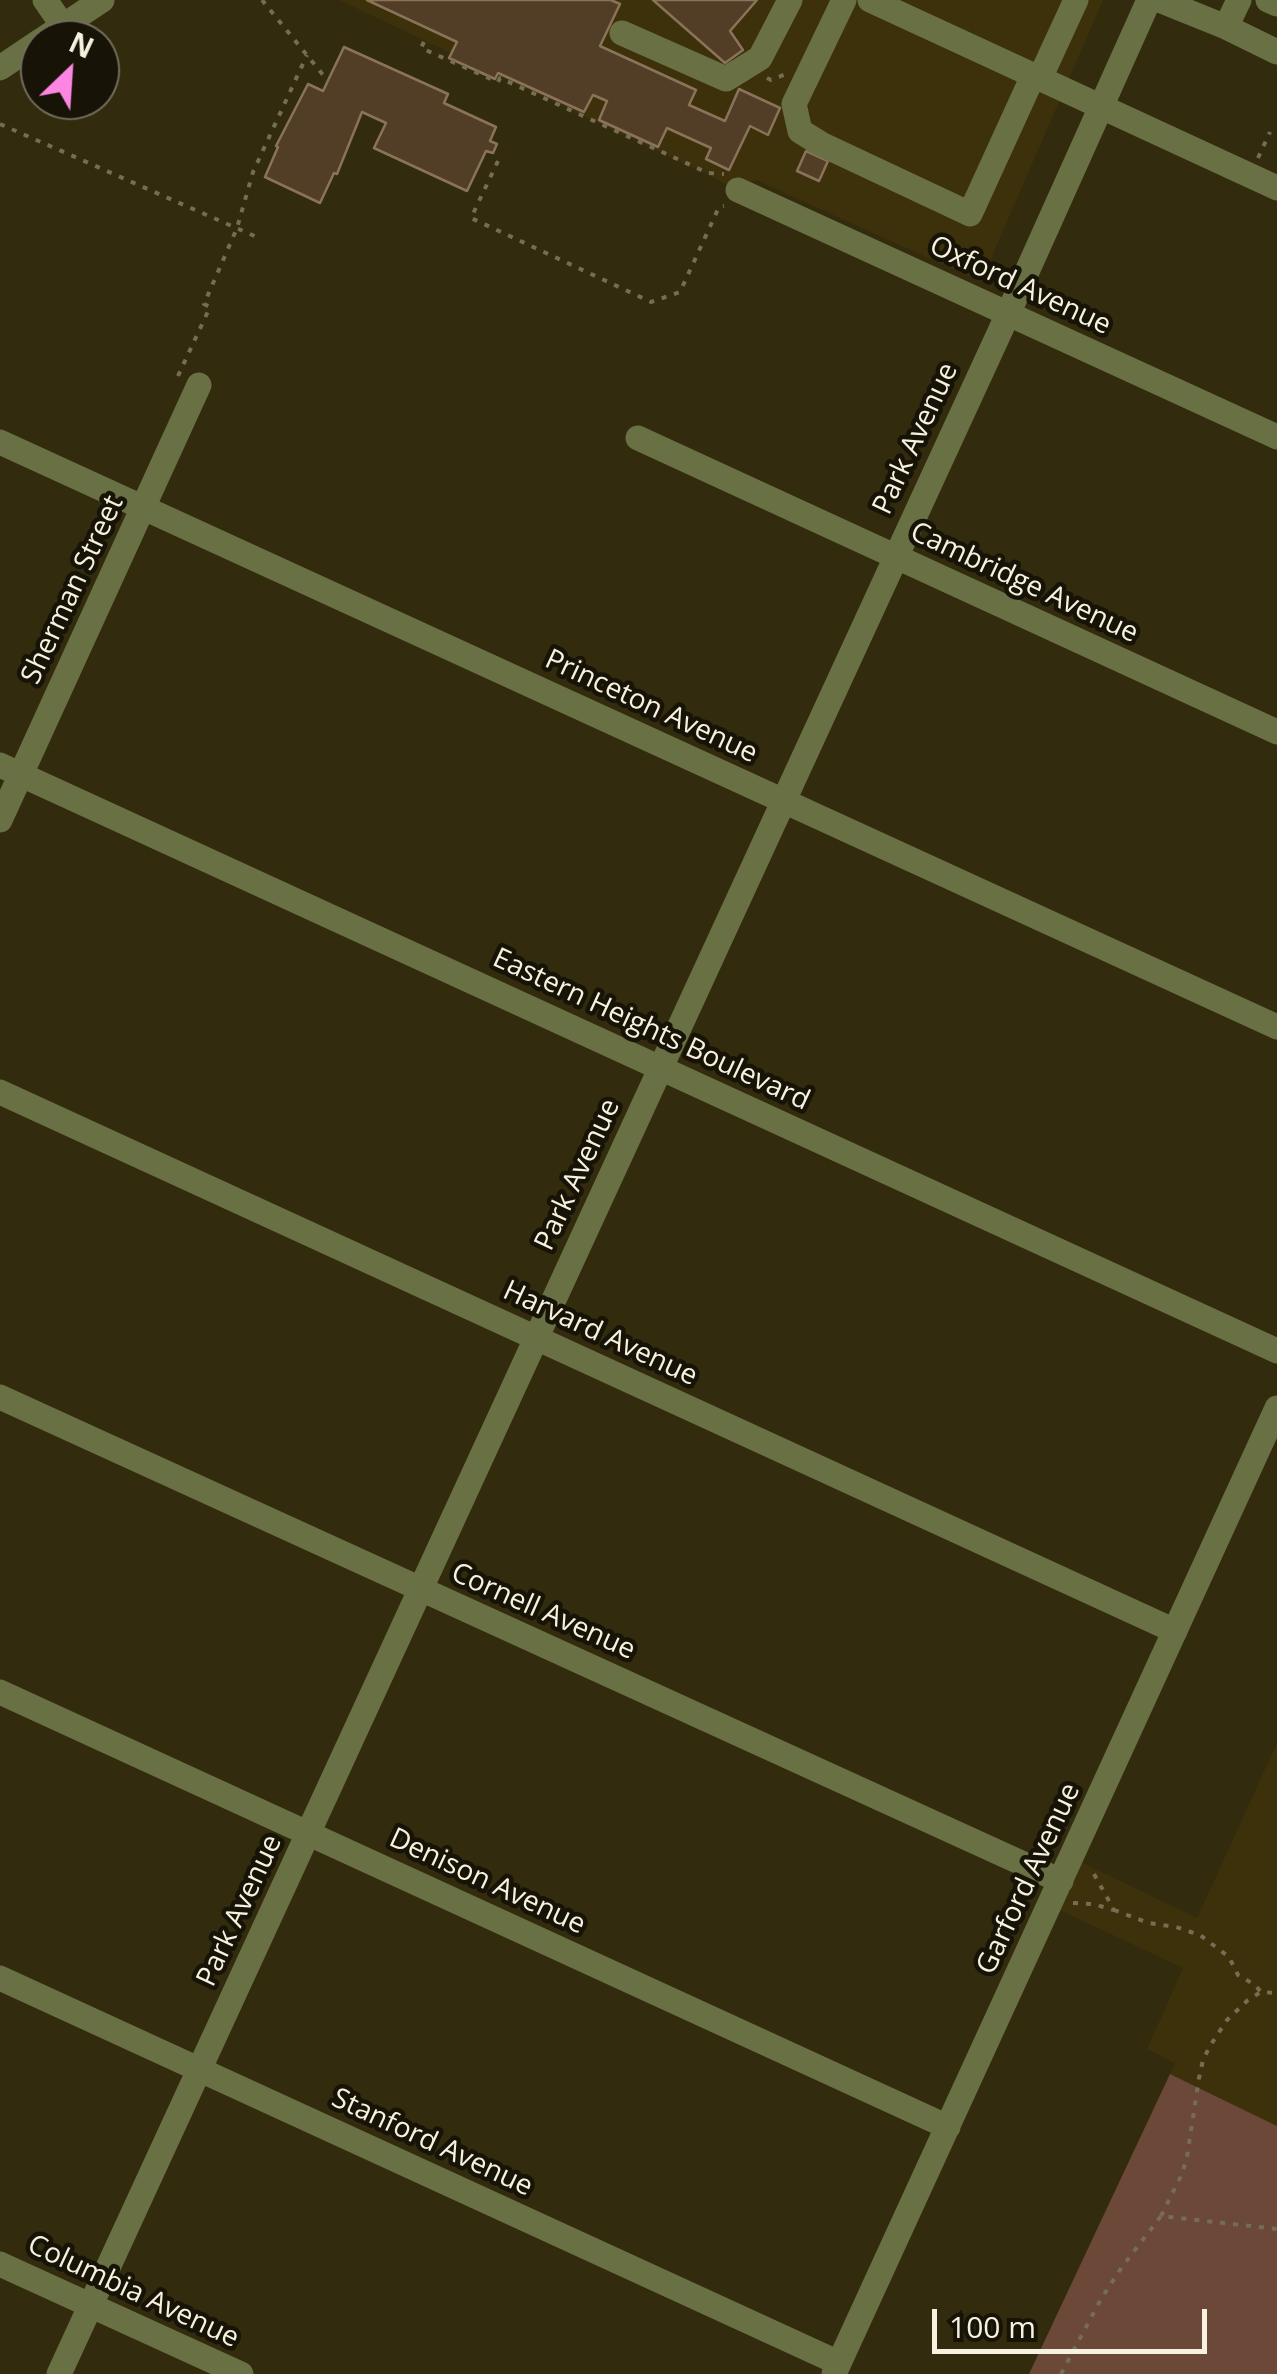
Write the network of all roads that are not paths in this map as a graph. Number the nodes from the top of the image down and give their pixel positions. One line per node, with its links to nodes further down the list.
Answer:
1 (101, 0): 11 (street)
2 (790, 0): 13 (street)
3 (844, 0): 15 (street)
4 (870, 0): 15 (street)
5 (1076, 0): 15 (street)
6 (1149, 0): 16 (street, Park Avenue)
7 (1159, 0): 12 (street)
8 (1239, 0): 12 (street)
9 (1268, 0): 10 (street)
10 (1277, 4)
11 (72, 20)
12 (1226, 27): 14 (street)
13 (622, 32)
14 (1277, 52)
15 (1036, 77): 16 (street)
16 (1102, 107): 18 (street); 19 (street, Park Avenue)
17 (737, 188): 19 (street, Oxford Avenue)
18 (1277, 188)
19 (1008, 314): 21 (street, Oxford Avenue); 25 (street, Park Avenue)
20 (189, 380): 24 (street, Sherman Street)
21 (1277, 437)
22 (638, 438): 25 (street, Cambridge Avenue)
23 (0, 442): 24 (street, Princeton Avenue)
24 (144, 508): 27 (street, Sherman Street); 28 (street, Princeton Avenue)
25 (895, 556): 26 (street, Cambridge Avenue); 28 (street, Park Avenue)
26 (1277, 732)
27 (11, 770): 29 (street, Sherman Street); 31 (street, Eastern Heights Boulevard)
28 (782, 801): 30 (street, Princeton Avenue); 31 (street, Park Avenue)
29 (0, 820)
30 (1277, 1027)
31 (660, 1068): 33 (street, Park Avenue); 34 (street, Eastern Heights Boulevard)
32 (0, 1092): 33 (street, Harvard Avenue)
33 (536, 1338): 37 (street, Park Avenue); 38 (street, Harvard Avenue)
34 (1277, 1350)
35 (0, 1397): 37 (street, Cornell Avenue)
36 (1277, 1408): 38 (street, Garford Avenue)
37 (420, 1589): 40 (street, Park Avenue); 41 (street, Cornell Avenue)
38 (1175, 1631): 41 (street, Garford Avenue)
39 (0, 1692): 40 (street, Denison Avenue)
40 (308, 1833): 43 (street, Park Avenue); 44 (street, Denison Avenue)
41 (1067, 1892): 44 (street, Garford Avenue)
42 (0, 1978): 43 (street, Stanford Avenue)
43 (200, 2069): 46 (street, Park Avenue); 47 (street, Stanford Avenue)
44 (948, 2127): 47 (street, Garford Avenue)
45 (0, 2264): 46 (street, Columbia Avenue)
46 (90, 2306): 48 (street, Park Avenue); 49 (street, Columbia Avenue)
47 (836, 2369)
48 (59, 2374)
49 (241, 2374)

